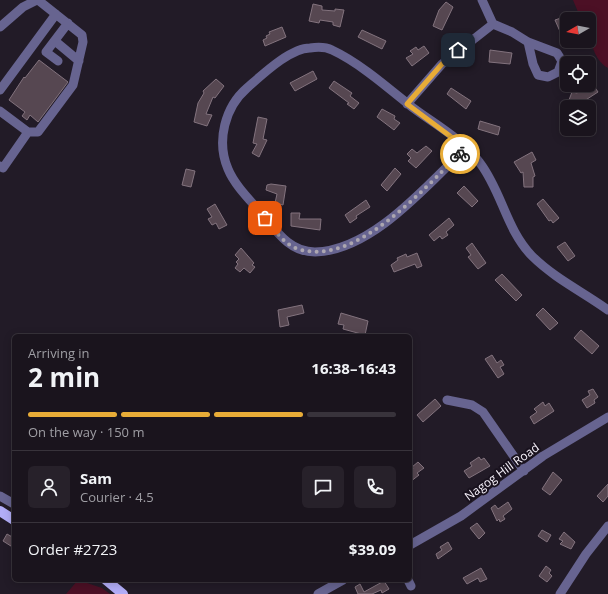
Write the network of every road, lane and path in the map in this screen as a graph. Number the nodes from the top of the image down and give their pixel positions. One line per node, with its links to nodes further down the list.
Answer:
1 (38, 0): 3 (street); 6 (street)
2 (482, 0): 5 (street)
3 (56, 14): 4 (street); 11 (street)
4 (68, 23): 7 (street); 10 (street)
5 (493, 24): 8 (street); 12 (street)
6 (0, 26)
7 (55, 41): 9 (street); 10 (street)
8 (528, 42)
9 (58, 61)
10 (79, 61): 14 (street)
11 (0, 90)
12 (407, 104): 15 (street); 15 (street)
13 (0, 112): 14 (street)
14 (28, 132): 16 (street)
15 (466, 148): 17 (street)
16 (0, 166)
17 (608, 310)
18 (447, 400): 20 (street)
19 (608, 417): 20 (street, Nagog Hill Road)
20 (524, 471): 26 (street, Nagog Hill Road)
21 (0, 496): 22 (street)
22 (12, 503)
23 (0, 511): 24 (main road)
24 (12, 519)
25 (608, 526): 31 (street)
26 (412, 544)
27 (108, 582): 29 (main road)
28 (339, 582): 30 (street)
29 (123, 594)
30 (318, 594)
31 (560, 594)

